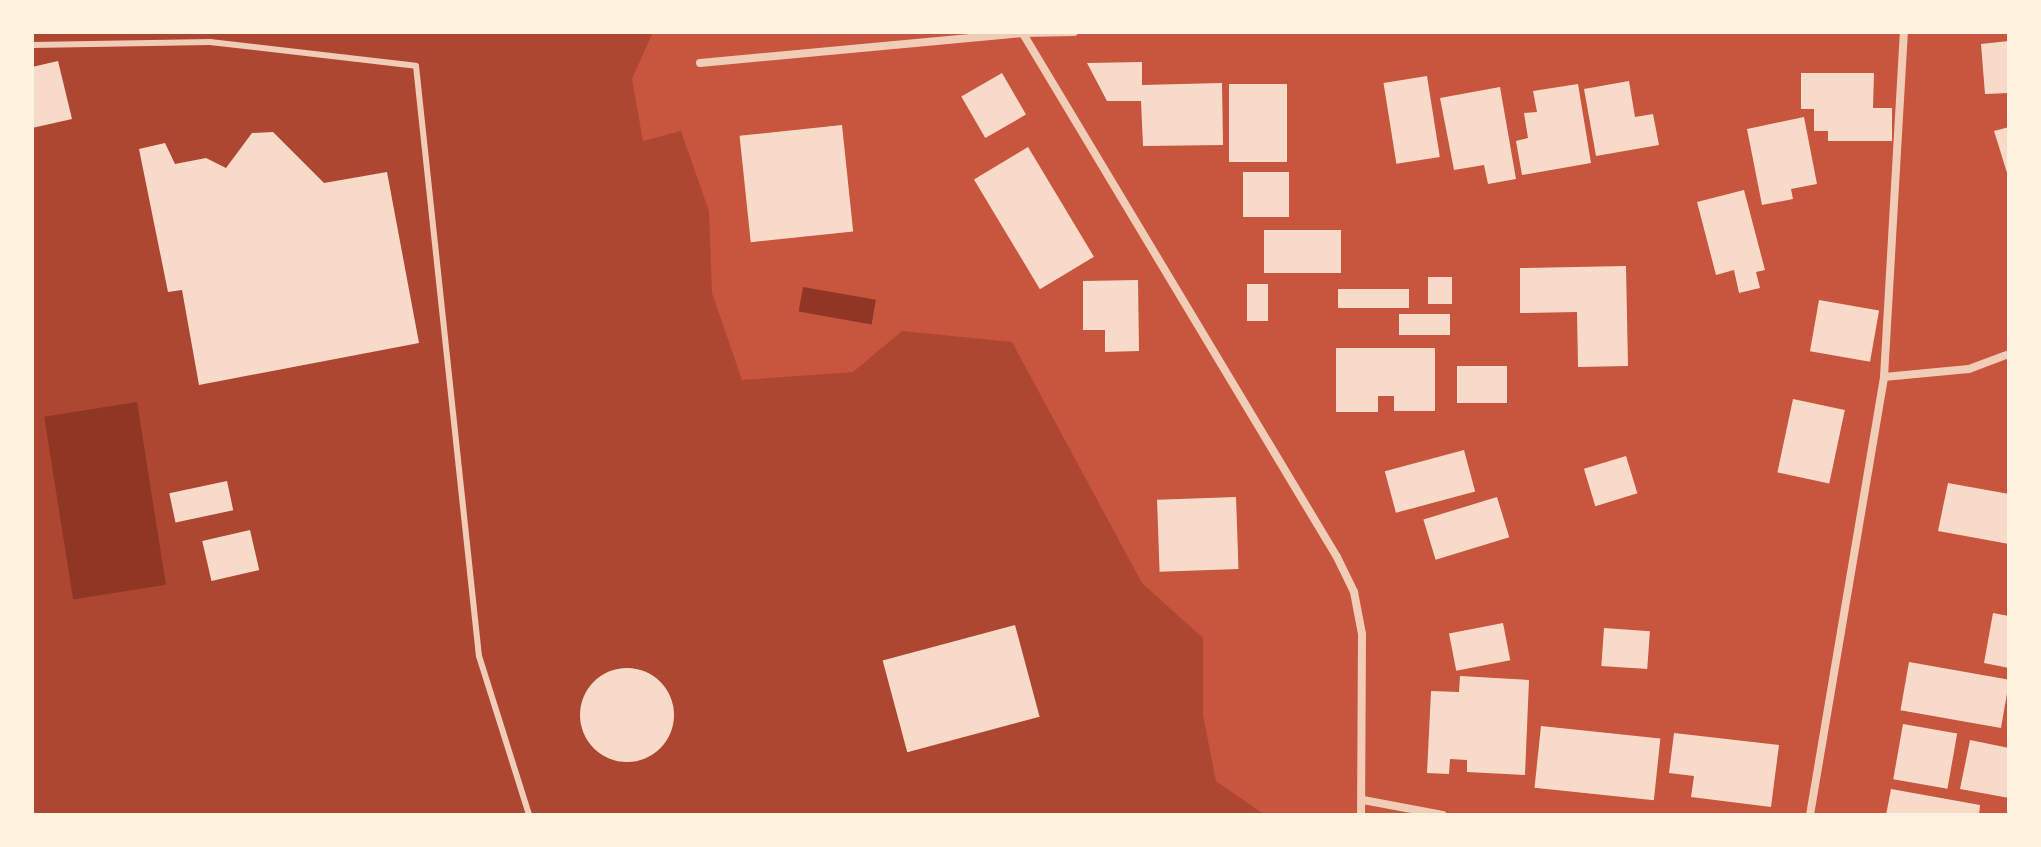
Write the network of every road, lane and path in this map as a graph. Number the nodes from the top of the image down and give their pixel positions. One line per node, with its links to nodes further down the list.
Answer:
1 (1022, 32): 2 (street); 5 (street); 8 (street)
2 (1074, 32)
3 (1904, 32): 7 (street)
4 (32, 45): 9 (lane)
5 (700, 63)
6 (2009, 354): 7 (street)
7 (1884, 377): 12 (street)
8 (1363, 800): 10 (street); 11 (street)
9 (529, 815)
10 (1361, 815)
11 (1443, 815)
12 (1810, 815)

